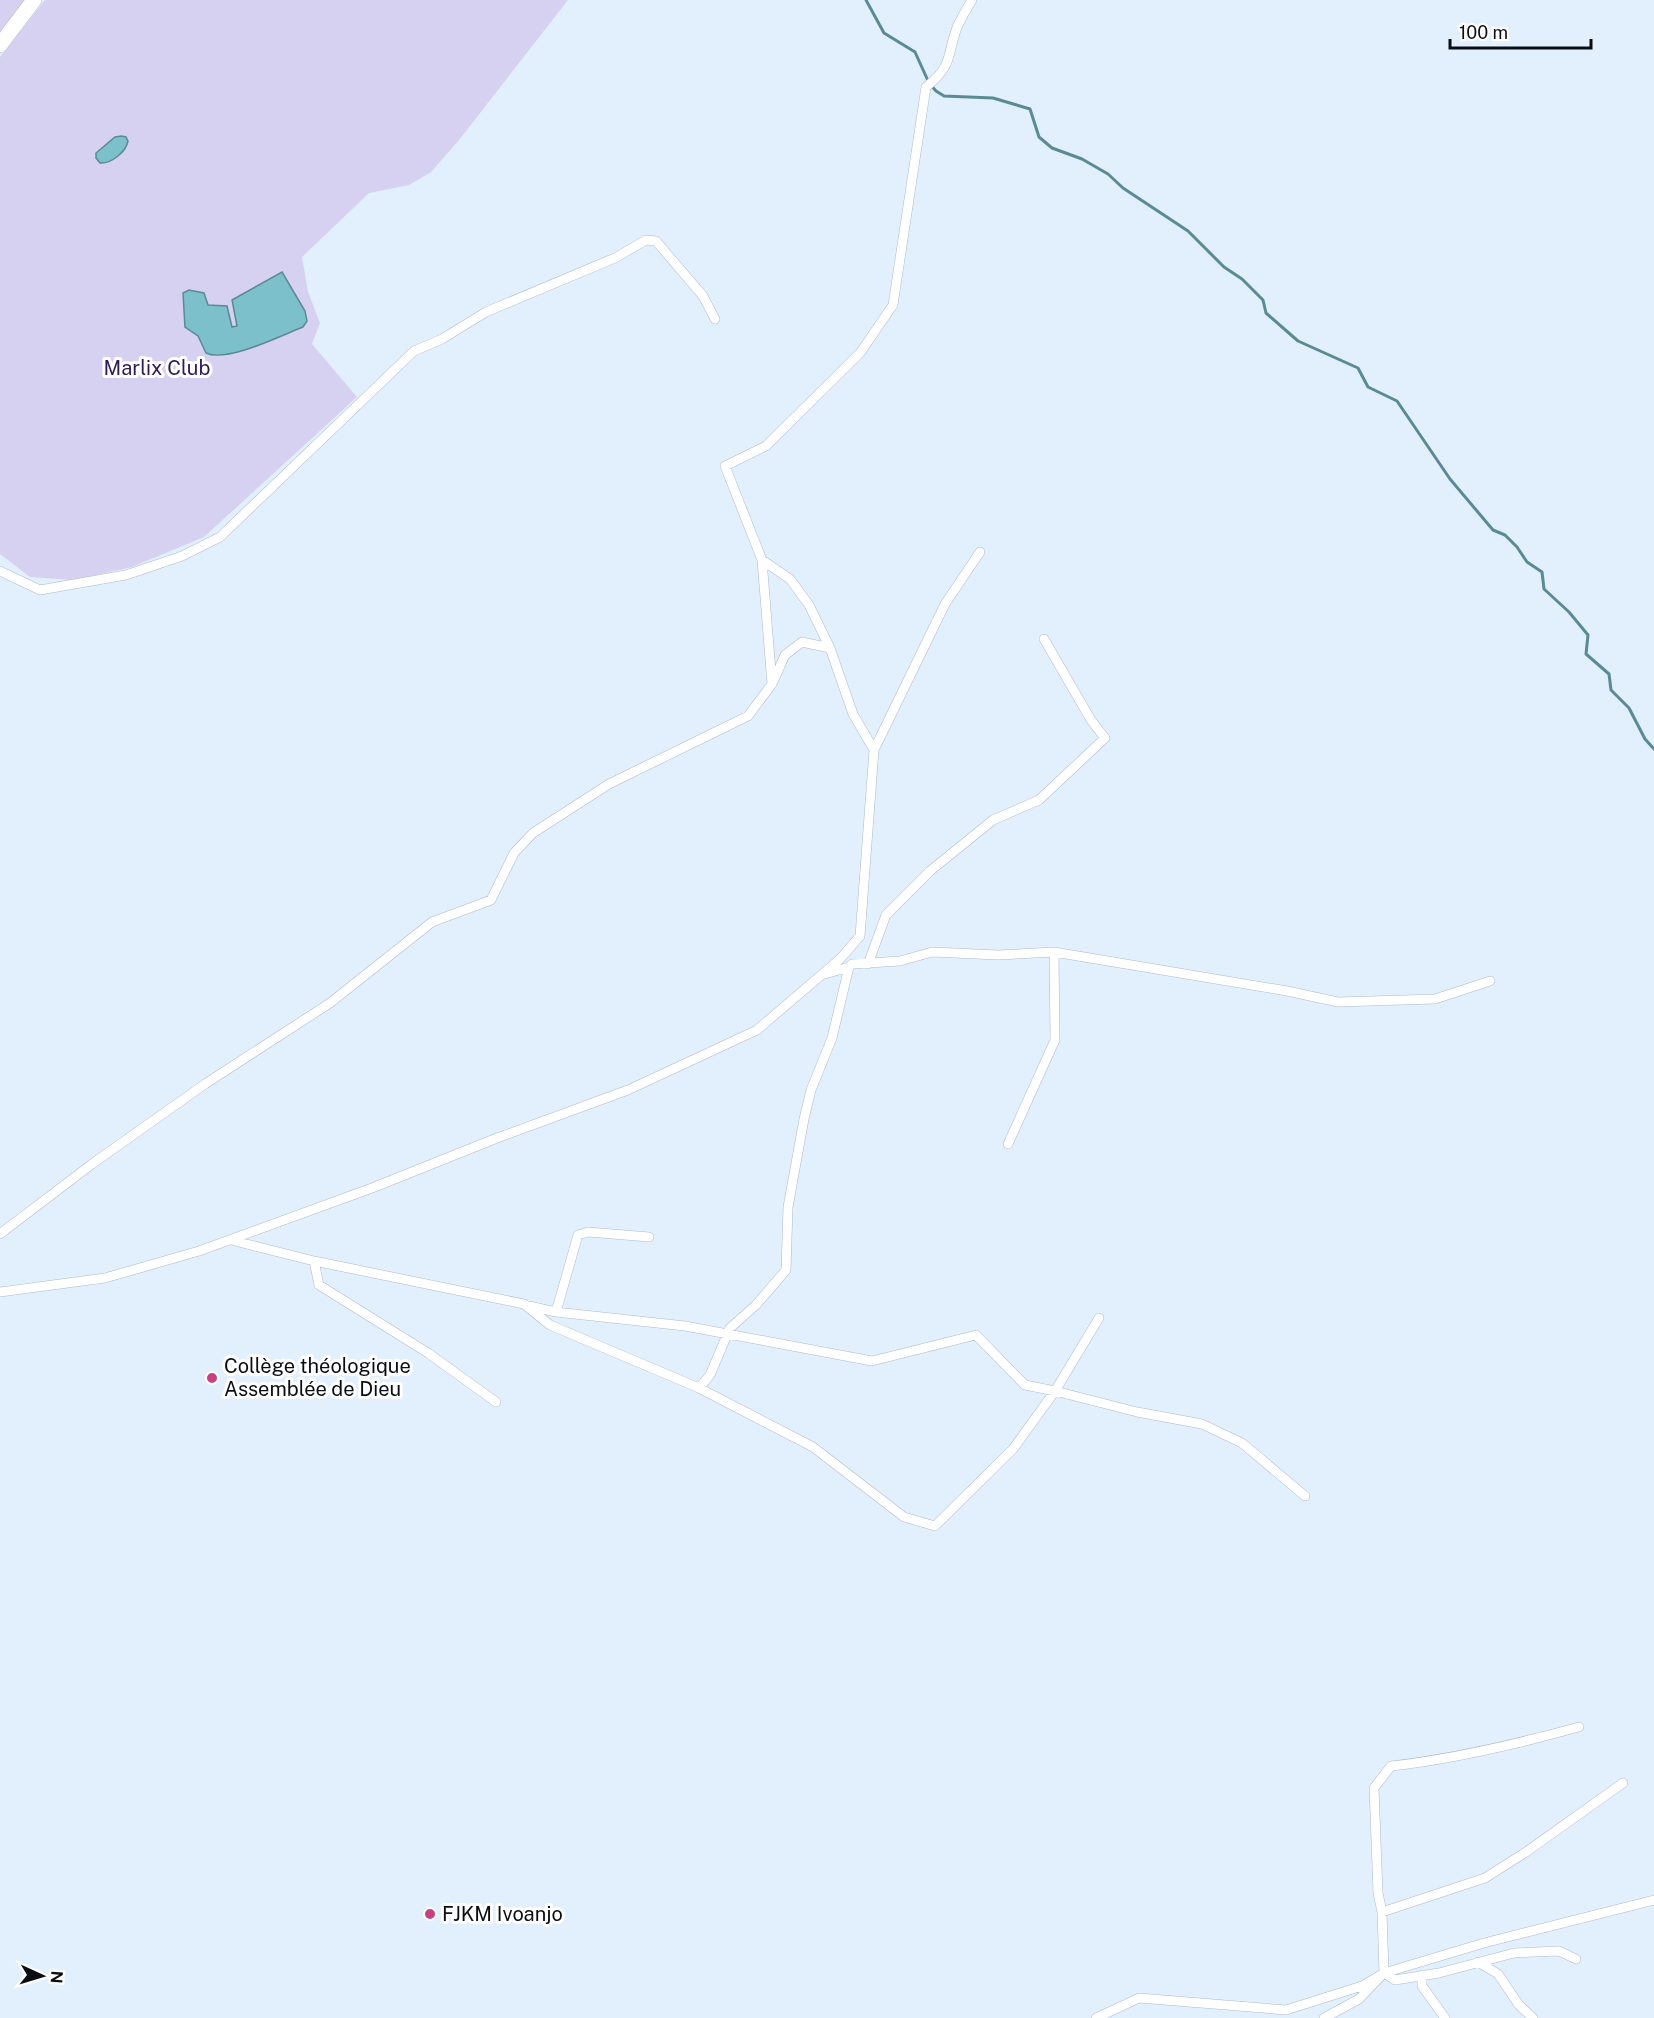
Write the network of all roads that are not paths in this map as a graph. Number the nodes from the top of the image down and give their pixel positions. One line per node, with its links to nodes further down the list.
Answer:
1 (34, 0): 3 (main road)
2 (972, 0): 6 (street)
3 (0, 45)
4 (715, 319): 7 (street)
5 (980, 552): 11 (street)
6 (762, 560): 9 (street); 10 (street)
7 (0, 571)
8 (1044, 639): 13 (street)
9 (830, 648): 10 (street); 11 (street)
10 (772, 684): 18 (street)
11 (874, 750): 15 (street)
12 (1054, 952): 13 (street); 16 (street); 17 (street)
13 (868, 964): 14 (street)
14 (849, 967): 15 (street); 26 (street)
15 (820, 976): 20 (street)
16 (1490, 981)
17 (1008, 1144)
18 (0, 1234)
19 (649, 1238): 24 (street)
20 (231, 1240): 21 (street); 22 (street)
21 (314, 1261): 23 (street); 29 (street)
22 (0, 1292)
23 (524, 1304): 24 (street); 27 (street)
24 (556, 1312): 26 (street)
25 (1099, 1318): 28 (street)
26 (729, 1334): 27 (street); 28 (street)
27 (699, 1388): 28 (street)
28 (1055, 1391): 30 (street)
29 (496, 1402)
30 (1305, 1496)
31 (1579, 1727): 34 (street)
32 (1623, 1783): 34 (street)
33 (1654, 1900): 37 (street)
34 (1382, 1912): 37 (street)
35 (1576, 1959): 36 (street)
36 (1478, 1962): 38 (street); 42 (street)
37 (1384, 1973): 38 (street); 39 (street); 40 (street)
38 (1422, 1975): 41 (street)
39 (1096, 2018)
40 (1324, 2018)
41 (1445, 2018)
42 (1533, 2018)

